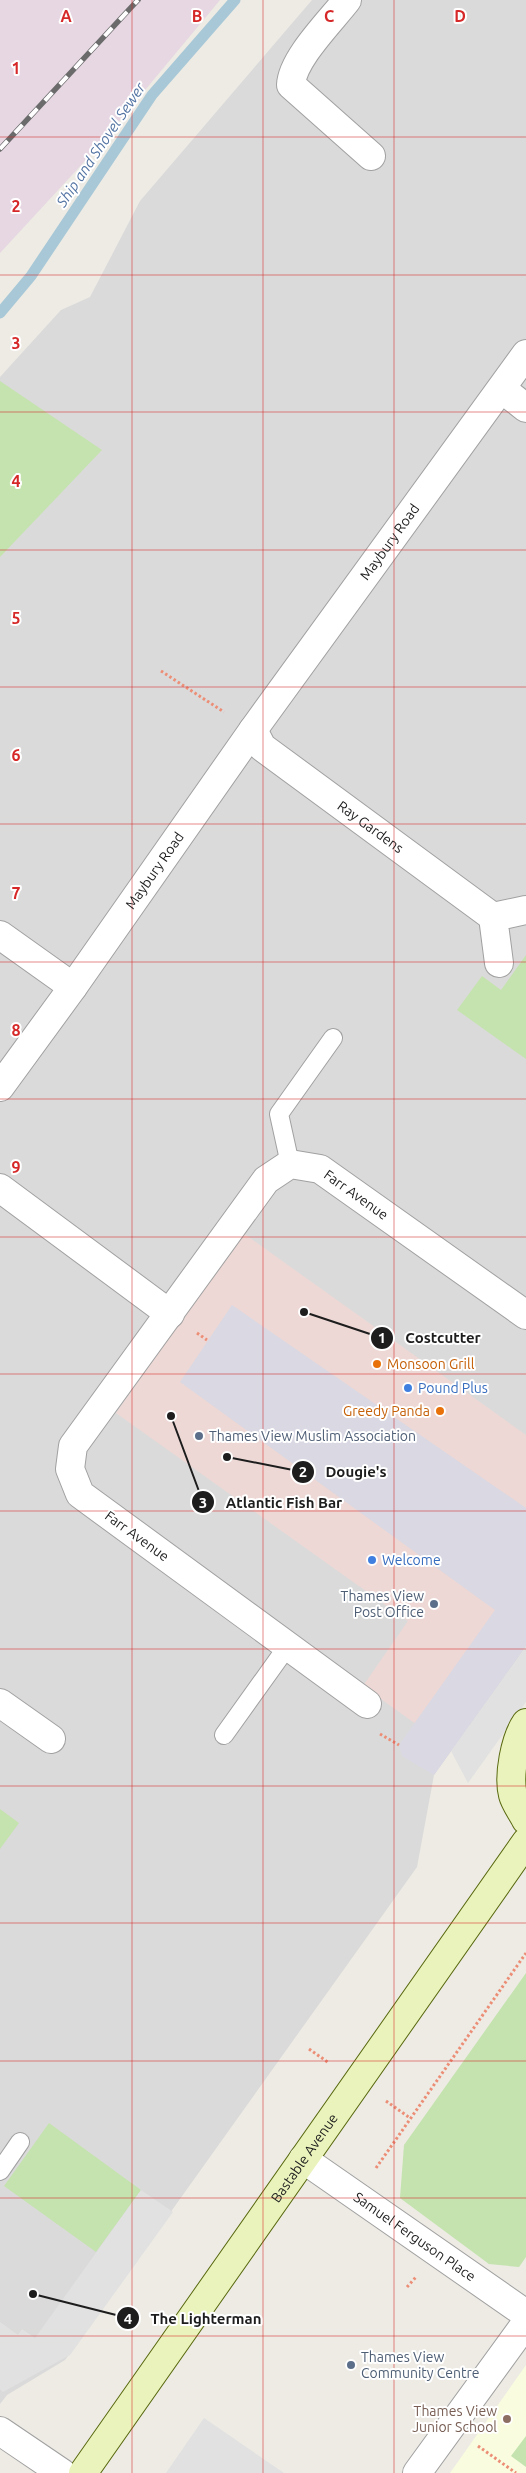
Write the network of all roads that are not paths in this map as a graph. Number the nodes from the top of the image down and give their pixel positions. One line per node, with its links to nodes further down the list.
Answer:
1 (348, 0): 2 (street)
2 (370, 156)
3 (526, 354): 4 (street, Maybury Road)
4 (502, 389): 5 (street); 6 (street, Maybury Road)
5 (526, 408)
6 (253, 730): 8 (street, Ray Gardens); 11 (street, Maybury Road)
7 (526, 910): 8 (street)
8 (494, 917): 10 (street)
9 (0, 935): 11 (street)
10 (498, 963)
11 (73, 987): 13 (street, Maybury Road)
12 (334, 1038): 14 (lane)
13 (0, 1087)
14 (290, 1164): 16 (street, Farr Avenue); 17 (street, Farr Avenue)
15 (0, 1188): 16 (street)
16 (170, 1314): 18 (street, Farr Avenue)
17 (526, 1315)
18 (288, 1647): 20 (street, Farr Avenue); 22 (lane)
19 (0, 1703): 23 (street)
20 (367, 1704)
21 (526, 1723): 24 (street)
22 (224, 1735)
23 (51, 1739)
24 (526, 1820)
25 (526, 1842): 27 (street, Bastable Avenue)
26 (20, 2142): 28 (lane)
27 (303, 2159): 29 (street, Samuel Ferguson Place); 33 (street, Bastable Avenue)
28 (0, 2172)
29 (526, 2314)
30 (526, 2323): 34 (street)
31 (0, 2431): 32 (street)
32 (62, 2473)
33 (83, 2473)
34 (417, 2473)

